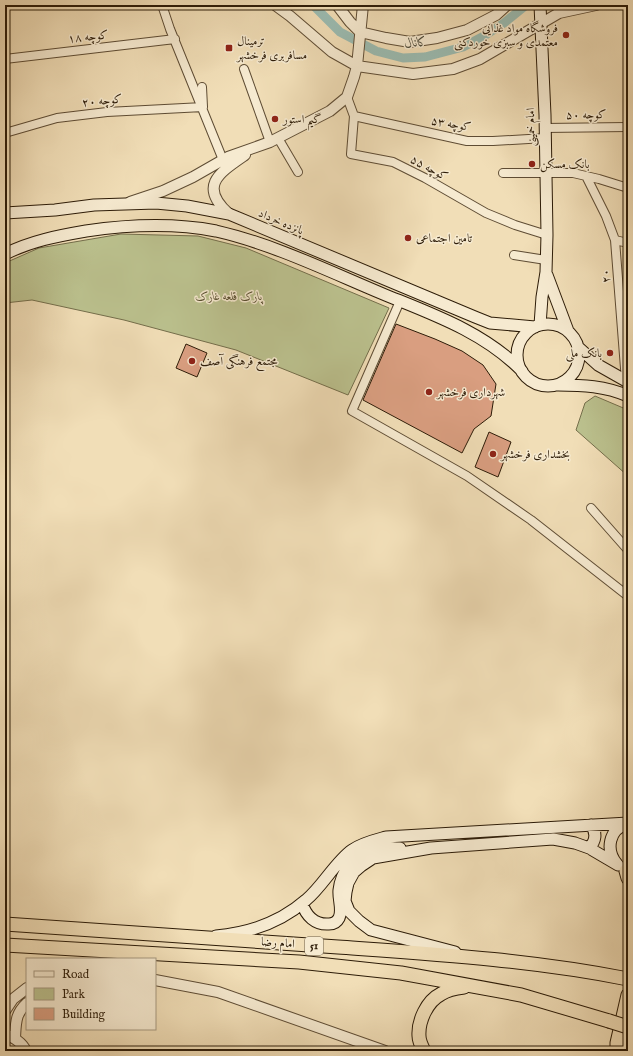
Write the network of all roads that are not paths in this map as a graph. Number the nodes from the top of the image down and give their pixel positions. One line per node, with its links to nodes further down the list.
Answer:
1 (162, 5): 9 (street)
2 (275, 5): 11 (street)
3 (337, 5): 8 (street)
4 (363, 5): 8 (street)
5 (507, 5): 8 (street)
6 (596, 5): 7 (street)
7 (541, 14): 11 (street); 19 (main road, امام خمینی)
8 (360, 32): 11 (street)
9 (175, 39): 10 (street, کوچه ۱۸); 15 (street)
10 (5, 59)
11 (357, 62): 14 (street)
12 (244, 68): 20 (street)
13 (202, 87): 15 (street)
14 (346, 97): 16 (street, کوچه ۵۵); 20 (street)
15 (202, 107): 18 (street, کوچه ۲۰); 22 (street)
16 (354, 116): 19 (street, کوچه ۵۳); 31 (street, کوچه ۵۵)
17 (628, 127): 19 (street, کوچه ۵۰)
18 (5, 133)
19 (544, 133): 25 (main road, امام خمینی)
20 (274, 140): 21 (street); 23 (street)
21 (255, 148): 22 (street); 30 (street)
22 (223, 160): 28 (street)
23 (298, 172)
24 (503, 172): 25 (street)
25 (545, 172): 26 (street); 31 (main road, امام خمینی)
26 (586, 176): 27 (street); 32 (street, ۲۰)
27 (628, 188)
28 (122, 205): 29 (main road, پانزده خرداد); 30 (main road, پانزده خرداد)
29 (5, 213)
30 (229, 214): 40 (main road, پانزده خرداد)
31 (546, 235): 36 (main road, امام خمینی)
32 (615, 240): 33 (street); 39 (street, ۲۰)
33 (628, 243)
34 (5, 254): 38 (main road)
35 (514, 255): 36 (street)
36 (546, 260): 37 (main road, امام خمینی)
37 (546, 272): 40 (main road, امام خمینی); 41 (main road, امام خمینی)
38 (400, 301): 43 (main road); 49 (street)
39 (624, 305): 44 (street, ۲۰)
40 (538, 326): 41 (main road); 43 (main road)
41 (568, 331): 42 (main road)
42 (578, 347): 44 (main road); 45 (main road)
43 (522, 371): 45 (main road)
44 (627, 381)
45 (555, 385): 46 (main road)
46 (628, 396)
47 (591, 508): 48 (street)
48 (628, 550)
49 (624, 593): 50 (street)
50 (628, 599)
51 (628, 823): 52 (main road); 55 (main road)
52 (591, 825): 54 (main road); 56 (main road)
53 (431, 848): 54 (main road); 56 (main road); 60 (main road)
54 (589, 848): 55 (main road)
55 (625, 872)
56 (302, 903): 58 (main road)
57 (5, 924): 58 (highway, امام رضا / 51)
58 (194, 938): 60 (highway, امام رضا / 51)
59 (5, 945): 63 (highway, امام رضا / 51)
60 (479, 958): 61 (highway, امام رضا / 51)
61 (625, 979)
62 (158, 981): 73 (street)
63 (472, 986): 68 (highway, امام رضا / 51, bridge); 74 (highway)
64 (26, 989): 67 (street)
65 (628, 995): 71 (highway)
66 (26, 1004): 70 (street)
67 (5, 1011)
68 (628, 1027)
69 (5, 1034): 70 (street)
70 (15, 1038): 72 (street)
71 (614, 1048)
72 (26, 1051)
73 (385, 1051)
74 (424, 1051)

